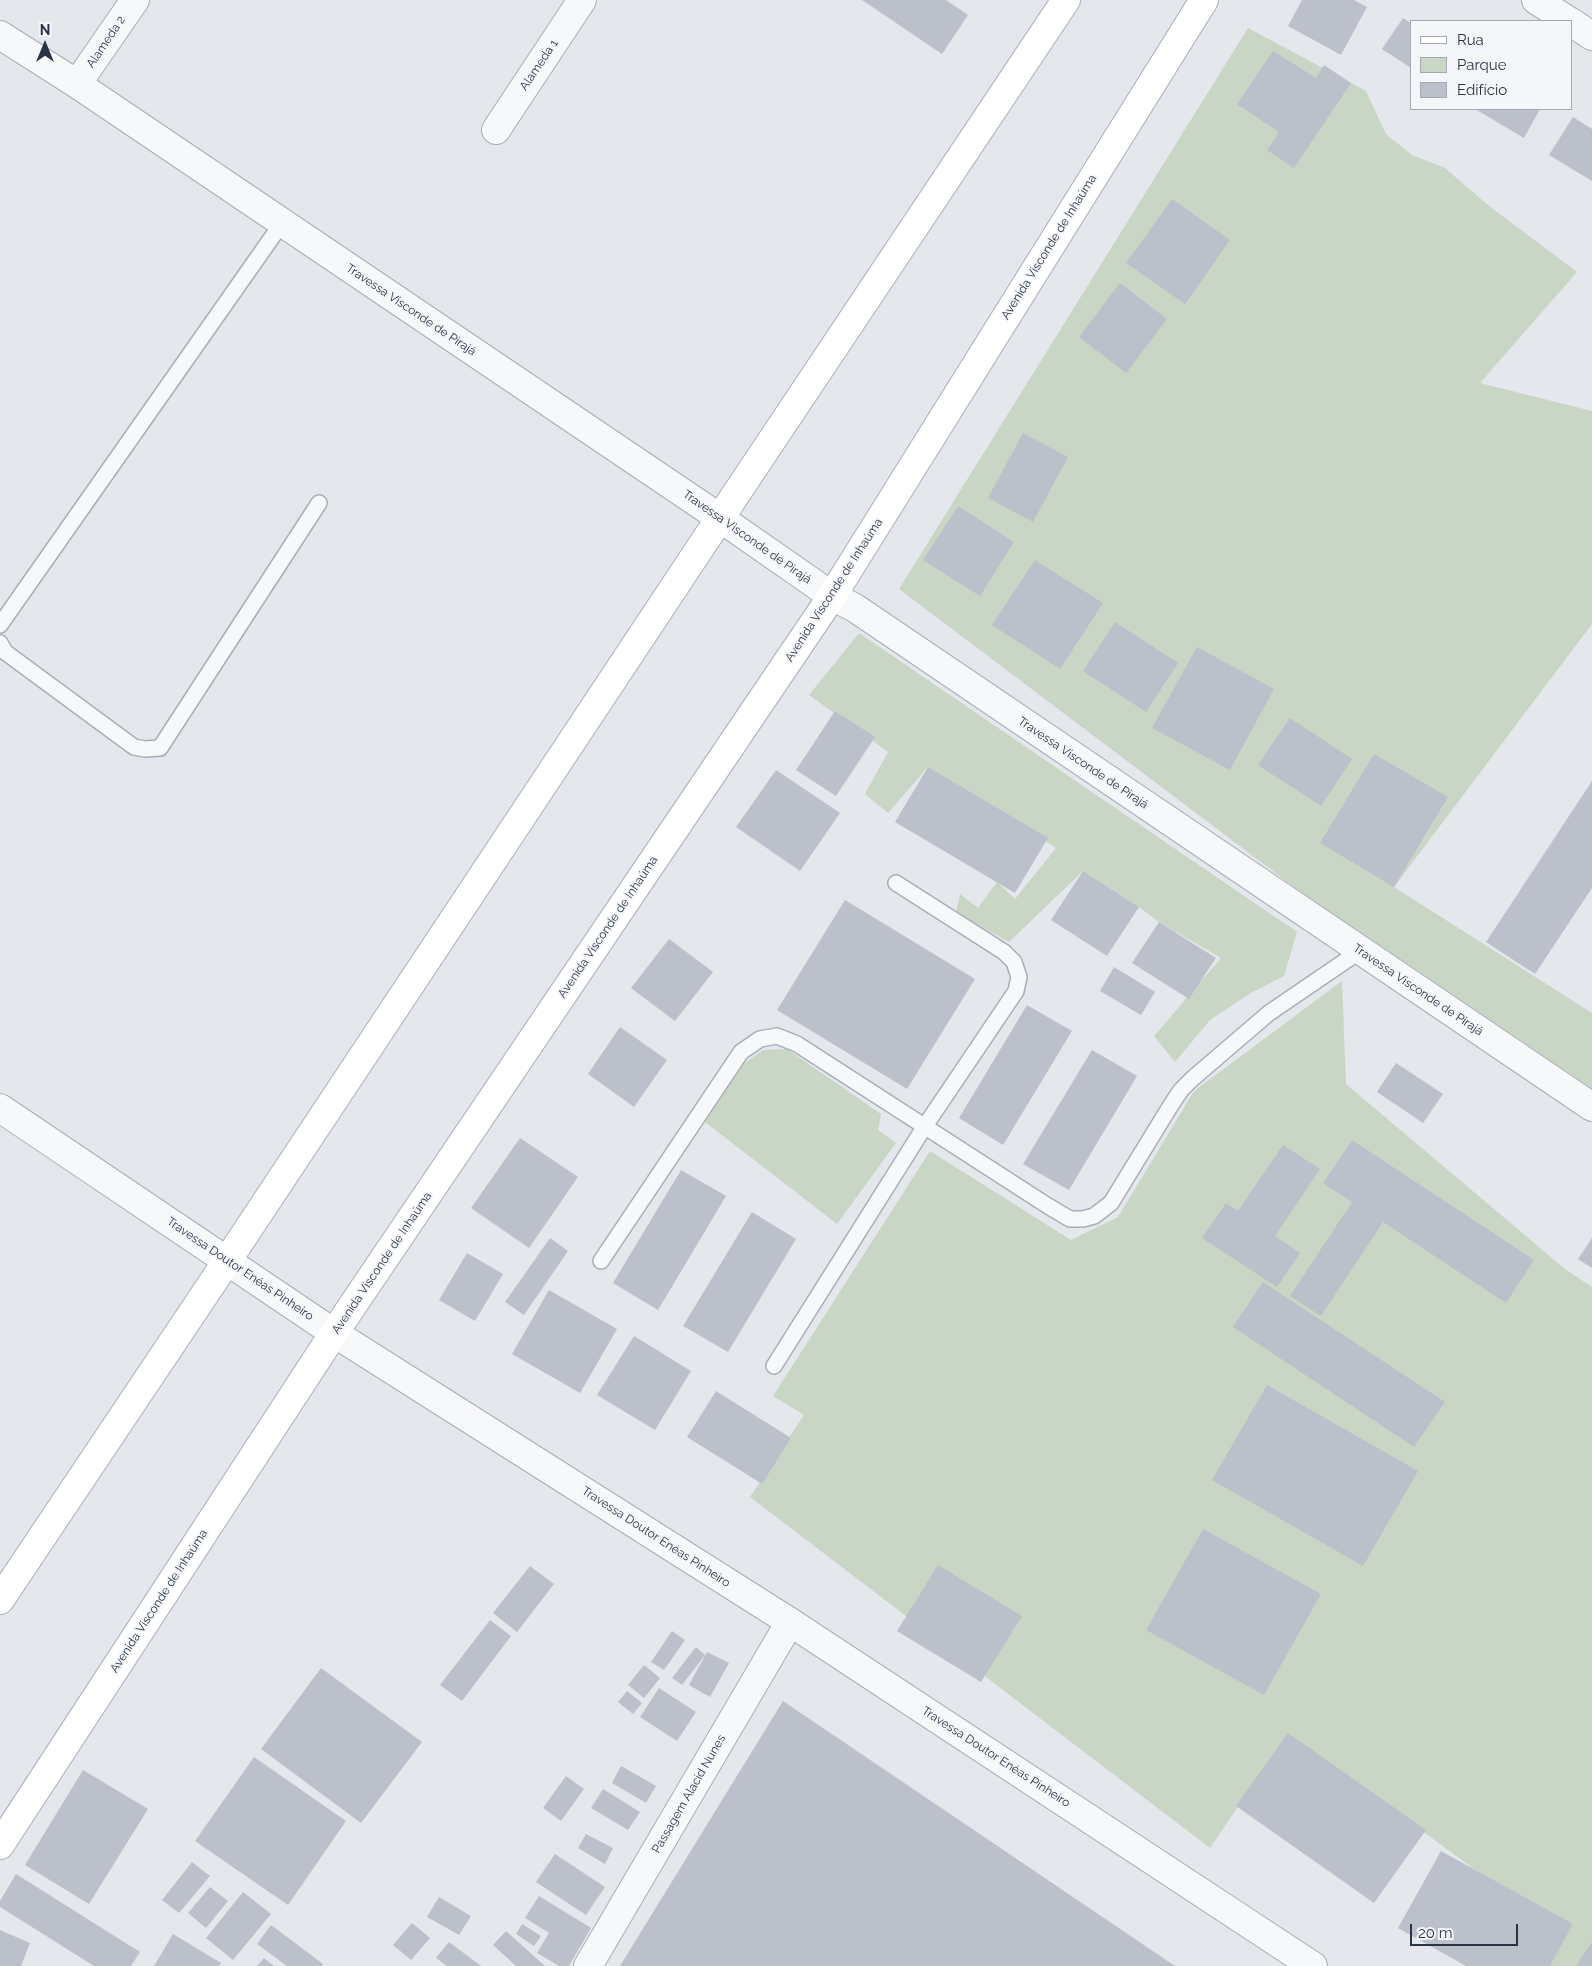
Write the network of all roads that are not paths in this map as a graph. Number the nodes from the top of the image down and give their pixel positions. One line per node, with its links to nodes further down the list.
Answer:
1 (135, 0): 10 (street, Alameda 2)
2 (582, 0): 11 (street, Alameda 1)
3 (1066, 0): 14 (street)
4 (1204, 0): 15 (street, Avenida Visconde de Inhaúma)
5 (1536, 0): 6 (street)
6 (1567, 20)
7 (1572, 23): 9 (street)
8 (0, 35): 10 (street, Travessa Visconde de Pirajá)
9 (1592, 36)
10 (77, 84): 12 (street, Travessa Visconde de Pirajá)
11 (496, 130)
12 (282, 223): 14 (street, Travessa Visconde de Pirajá); 16 (lane)
13 (319, 503): 17 (lane)
14 (720, 518): 15 (street, Travessa Visconde de Pirajá); 23 (street)
15 (832, 596): 19 (street, Travessa Visconde de Pirajá); 25 (street, Avenida Visconde de Inhaúma)
16 (0, 625)
17 (0, 643)
18 (896, 883): 22 (lane)
19 (1360, 951): 20 (street, Travessa Visconde de Pirajá); 22 (lane)
20 (1592, 1107)
21 (0, 1108): 23 (street, Travessa Doutor Enéas Pinheiro)
22 (925, 1126): 24 (lane); 26 (lane)
23 (227, 1261): 25 (street, Travessa Doutor Enéas Pinheiro); 27 (street)
24 (601, 1261)
25 (334, 1333): 28 (street, Travessa Doutor Enéas Pinheiro); 29 (street, Avenida Visconde de Inhaúma)
26 (774, 1366)
27 (0, 1600)
28 (790, 1622): 30 (street, Passagem Alacid Nunes); 31 (street, Travessa Doutor Enéas Pinheiro)
29 (0, 1845)
30 (588, 1966)
31 (1313, 1966)

